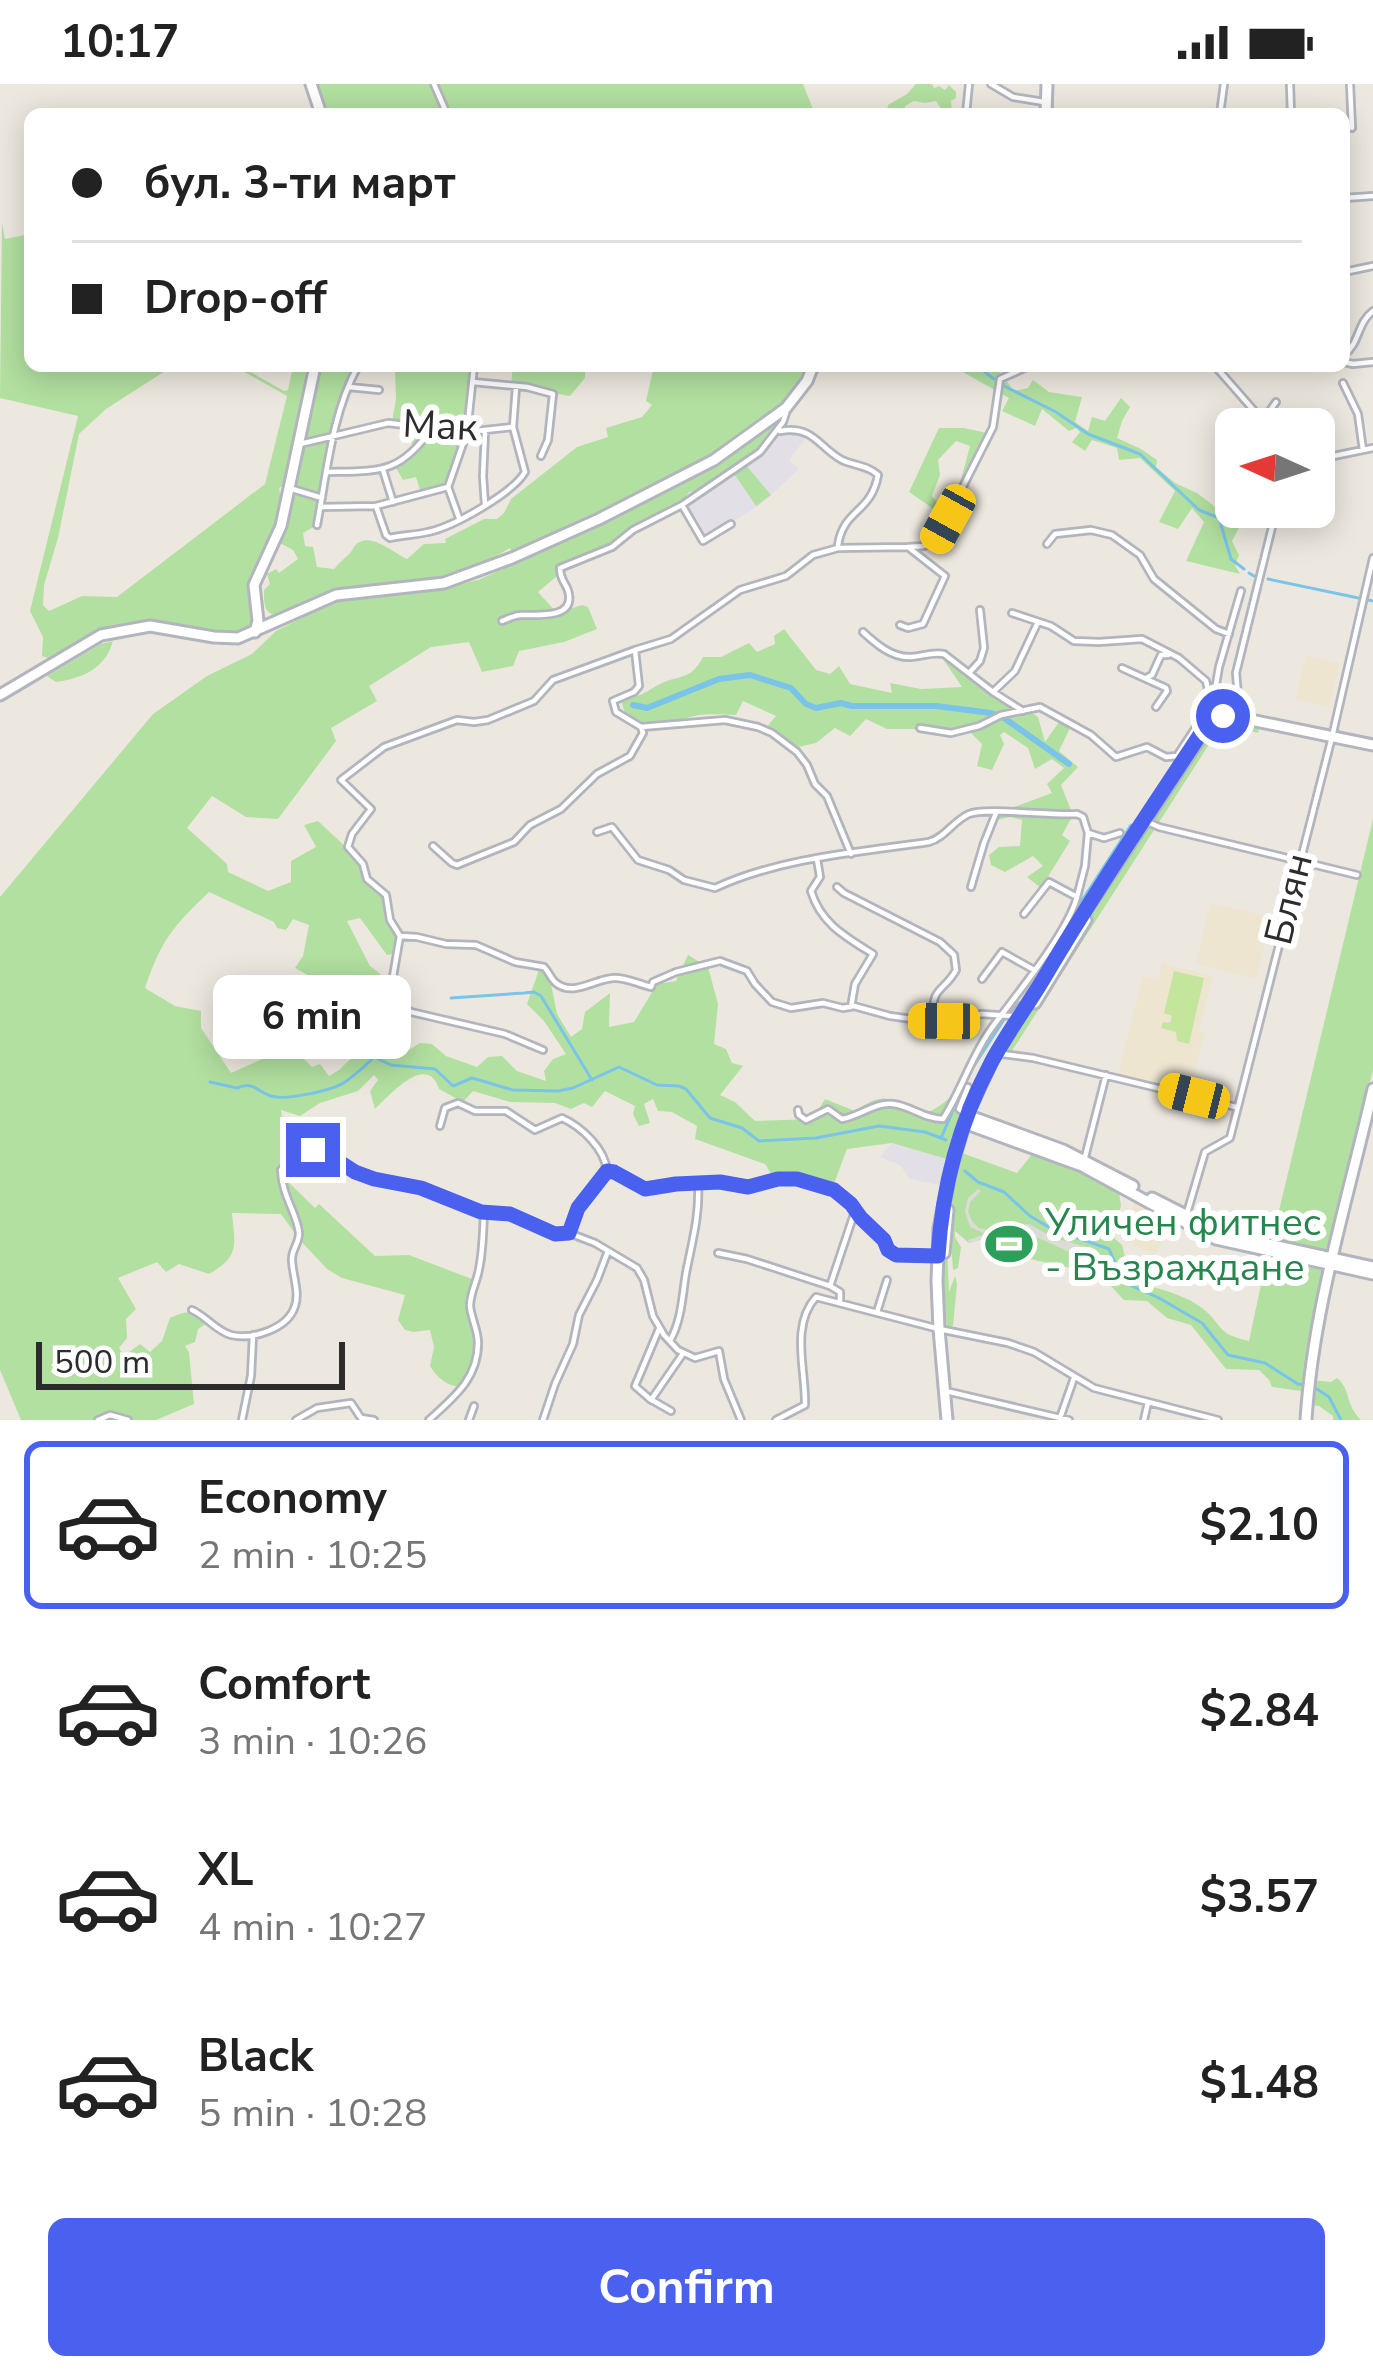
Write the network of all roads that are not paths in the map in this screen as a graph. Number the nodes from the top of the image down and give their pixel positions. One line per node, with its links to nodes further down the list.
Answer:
1 (992, 84): 4 (street)
2 (1047, 84): 4 (street)
3 (1350, 84): 5 (street)
4 (1045, 108)
5 (1352, 128)
6 (1373, 310): 7 (street)
7 (1350, 353)
8 (314, 372): 29 (street)
9 (355, 372): 16 (street)
10 (473, 372): 14 (street)
11 (811, 372): 20 (street)
12 (1021, 372): 49 (street)
13 (1220, 372): 21 (street)
14 (472, 382): 17 (street); 26 (street)
15 (1343, 383): 31 (street)
16 (347, 387): 18 (street); 28 (street)
17 (516, 387): 23 (street); 32 (street)
18 (380, 390)
19 (1276, 402): 22 (street)
20 (786, 408): 27 (street); 56 (street)
21 (1252, 408)
22 (1272, 408)
23 (513, 427): 25 (street, Мак); 40 (street)
24 (431, 428): 26 (street, Мак); 28 (street, Мак); 34 (street)
25 (485, 430): 26 (street, Мак); 40 (street)
26 (467, 433): 37 (street)
27 (774, 433): 41 (street); 50 (street)
28 (333, 437): 29 (street, Мак); 35 (street)
29 (298, 445): 36 (street)
30 (1373, 448): 31 (street)
31 (1363, 451): 33 (street)
32 (541, 456)
33 (1335, 456)
34 (382, 470): 35 (street); 39 (street)
35 (327, 472): 38 (street)
36 (289, 488): 38 (street); 53 (street)
37 (448, 488): 39 (street); 44 (street)
38 (322, 498): 43 (street)
39 (393, 502): 42 (street)
40 (485, 505): 44 (street)
41 (682, 505): 45 (street); 57 (street)
42 (376, 506): 43 (street); 44 (street)
43 (320, 507): 46 (street)
44 (459, 518)
45 (731, 524)
46 (317, 525)
47 (1272, 528): 73 (street)
48 (1047, 544): 62 (street)
49 (908, 547): 50 (street); 59 (street)
50 (838, 548): 63 (street)
51 (1373, 558): 76 (street, Блян)
52 (1241, 591): 62 (street)
53 (257, 607): 56 (street); 60 (street)
54 (980, 610): 66 (street)
55 (1012, 613): 58 (street)
56 (285, 617): 60 (street)
57 (502, 621)
58 (1038, 622): 64 (street); 68 (street)
59 (900, 625)
60 (259, 631): 69 (street)
61 (863, 632): 66 (street)
62 (1229, 634): 72 (street)
63 (635, 650): 74 (street); 92 (street)
64 (1174, 656): 67 (street); 72 (street)
65 (1122, 668): 67 (street)
66 (969, 673): 68 (street)
67 (1146, 678): 70 (street)
68 (992, 692): 71 (street)
69 (0, 694)
70 (1156, 707)
71 (1023, 712): 72 (street); 75 (street)
72 (1214, 714): 73 (street); 79 (street); 95 (street)
73 (1240, 720): 76 (street)
74 (641, 727): 83 (street); 84 (street)
75 (920, 728)
76 (1331, 740): 77 (street); 86 (street, Блян)
77 (1373, 748)
78 (996, 813): 81 (street); 84 (street); 89 (street)
79 (1150, 823): 86 (street); 100 (street)
80 (597, 832): 85 (street)
81 (1088, 833): 82 (street); 90 (street)
82 (1120, 833)
83 (433, 846)
84 (851, 854): 85 (street)
85 (818, 859): 96 (street)
86 (1299, 860): 87 (street); 104 (street, Блян)
87 (1358, 874)
88 (837, 887): 98 (street)
89 (971, 887)
90 (1077, 897): 91 (street); 93 (street)
91 (1024, 914)
92 (400, 936): 96 (street); 99 (street)
93 (1034, 970): 94 (street); 97 (street)
94 (982, 979)
95 (1027, 1005): 97 (street); 102 (street)
96 (851, 1007): 98 (street)
97 (1004, 1016): 98 (street); 102 (street)
98 (957, 1020)
99 (542, 1050)
100 (1002, 1054): 101 (street); 106 (street)
101 (1106, 1075): 104 (street); 108 (street)
102 (966, 1086): 105 (street); 106 (street)
103 (1373, 1090): 118 (street)
104 (1237, 1107): 113 (street, Блян)
105 (798, 1110)
106 (969, 1120): 108 (street); 117 (street); 127 (street)
107 (440, 1126): 109 (street)
108 (1083, 1163): 113 (street)
109 (607, 1171): 110 (street); 114 (street)
110 (698, 1183): 111 (street); 129 (street)
111 (855, 1211): 117 (street); 121 (street)
112 (484, 1212): 114 (street); 128 (street); 143 (street)
113 (1185, 1220): 118 (street)
114 (569, 1233): 115 (street)
115 (608, 1251): 126 (street); 145 (street)
116 (718, 1253): 122 (street)
117 (938, 1256): 127 (street)
118 (1332, 1263): 119 (street); 152 (street)
119 (1373, 1270)
120 (887, 1280): 125 (street)
121 (830, 1286): 122 (street); 123 (street)
122 (810, 1290): 123 (street); 147 (street)
123 (840, 1303): 125 (street)
124 (192, 1310): 128 (street)
125 (877, 1312): 127 (street)
126 (660, 1327): 129 (street); 133 (street)
127 (942, 1329): 131 (street); 132 (street); 148 (street)
128 (253, 1335): 140 (street)
129 (670, 1341): 130 (street)
130 (683, 1354): 133 (street); 146 (street)
131 (1074, 1378): 134 (street); 137 (street)
132 (950, 1392): 137 (street); 148 (street)
133 (651, 1400): 136 (street)
134 (1148, 1402): 150 (street); 151 (street)
135 (474, 1406): 144 (street)
136 (671, 1412)
137 (1058, 1418): 149 (street)
138 (98, 1420): 139 (street)
139 (128, 1420)
140 (242, 1420)
141 (296, 1420): 142 (street)
142 (374, 1420)
143 (429, 1420)
144 (469, 1420)
145 (543, 1420)
146 (742, 1420)
147 (776, 1420)
148 (950, 1420)
149 (1069, 1420)
150 (1144, 1420)
151 (1218, 1420)
152 (1306, 1420)

